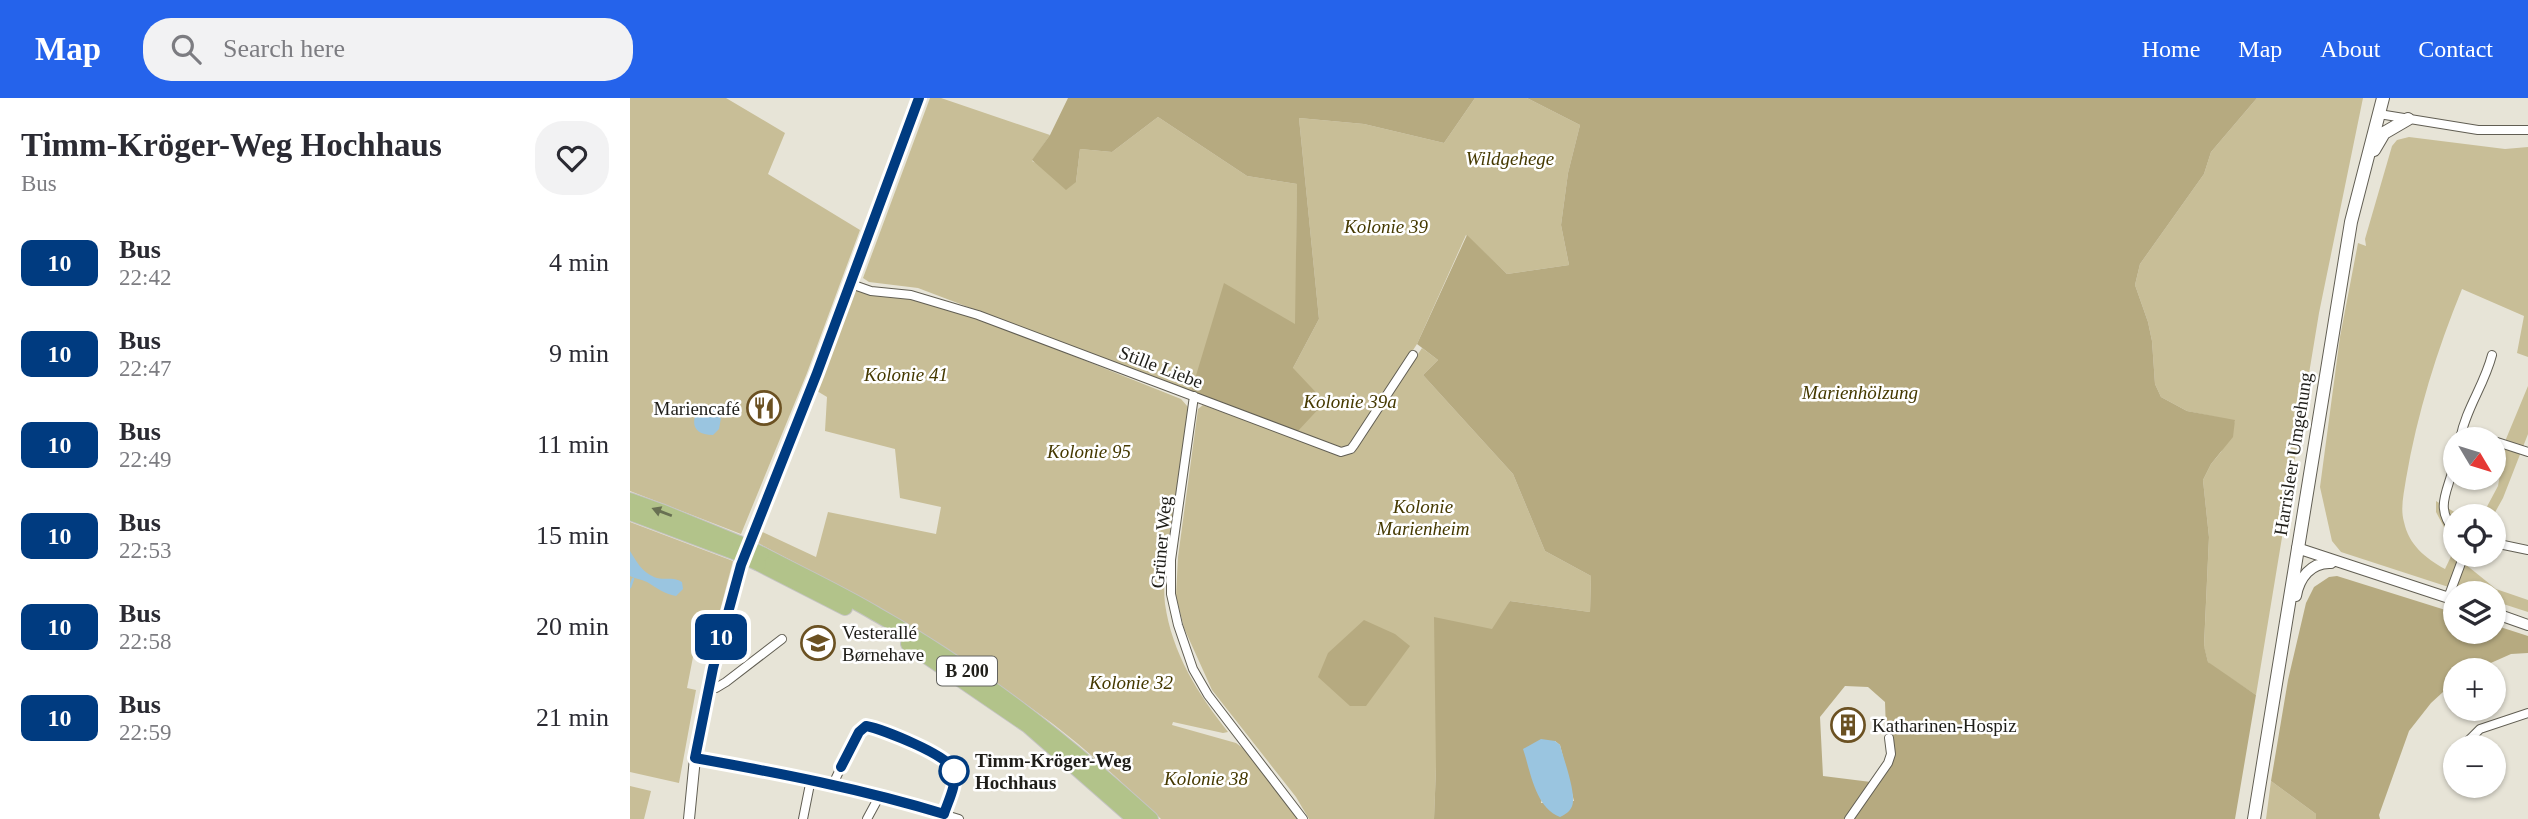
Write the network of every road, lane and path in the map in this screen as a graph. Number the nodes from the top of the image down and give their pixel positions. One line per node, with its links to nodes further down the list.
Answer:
1 (919, 98): 7 (street)
2 (2383, 98): 3 (main road, Harrisleer Umgehung)
3 (2379, 114): 4 (street); 6 (main road, Harrisleer Umgehung)
4 (2408, 119): 5 (street); 6 (main road)
5 (2528, 131)
6 (2368, 159): 18 (main road, Harrisleer Umgehung)
7 (851, 284): 10 (street, Stille Liebe); 27 (street)
8 (1413, 355): 10 (street, Stille Liebe)
9 (2492, 355): 11 (street)
10 (1194, 396): 42 (street, Grüner Weg)
11 (2463, 427)
12 (2506, 444): 13 (street)
13 (2528, 452)
14 (630, 500): 17 (highway, B 200, one-way to 14)
15 (630, 513): 17 (highway, B 200)
16 (2506, 545): 19 (street)
17 (738, 548): 20 (highway, B 200, bridge)
18 (2297, 548): 21 (street); 26 (main road, Harrisleer Umgehung)
19 (2528, 550)
20 (760, 559): 40 (highway, B 200); 41 (highway, B 200)
21 (2340, 563): 22 (street); 26 (street)
22 (2443, 596)
23 (2506, 617): 24 (street)
24 (2528, 625)
25 (782, 639): 27 (street)
26 (2282, 649): 44 (main road, Harrisleer Umgehung)
27 (708, 689): 31 (street)
28 (2528, 713): 29 (street)
29 (2474, 735)
30 (1889, 738): 43 (street)
31 (695, 758): 32 (street); 36 (street)
32 (811, 779): 33 (street); 37 (street)
33 (833, 784): 34 (street); 35 (street)
34 (880, 795): 35 (street); 38 (street)
35 (944, 814): 39 (street)
36 (690, 819)
37 (803, 819)
38 (867, 819)
39 (959, 819)
40 (1134, 819)
41 (1151, 819)
42 (1303, 819)
43 (1849, 819)
44 (2254, 819)

